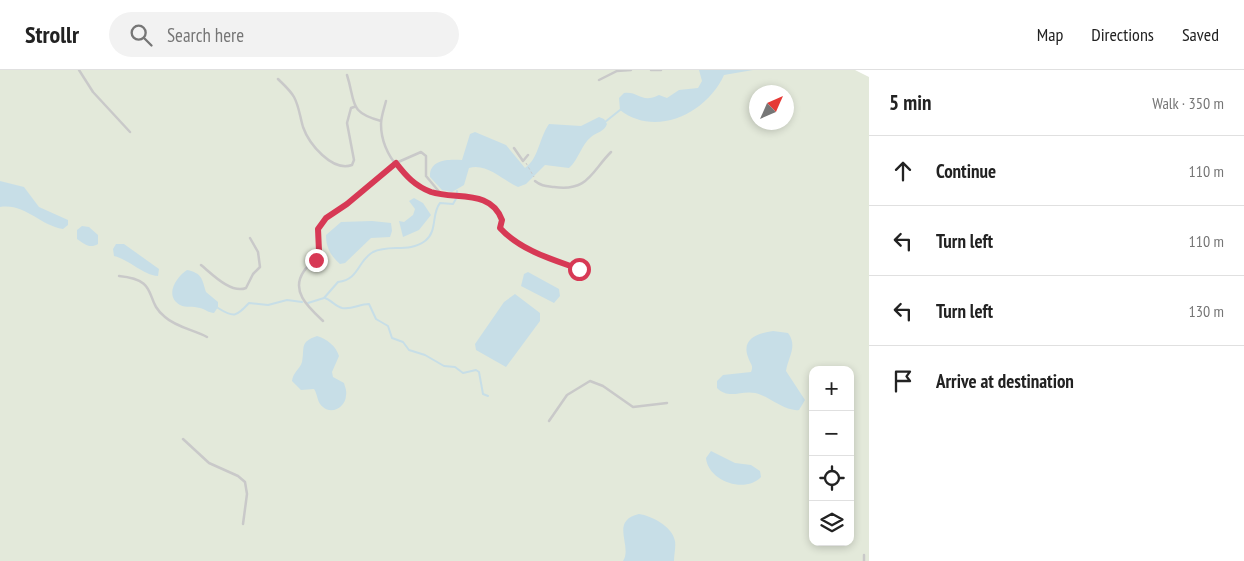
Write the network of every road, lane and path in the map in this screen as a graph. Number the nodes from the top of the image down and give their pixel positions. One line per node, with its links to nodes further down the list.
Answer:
1 (79, 70): 11 (lane)
2 (631, 70): 7 (lane)
3 (651, 70): 4 (lane)
4 (661, 70)
5 (347, 75): 9 (lane)
6 (278, 79): 9 (lane)
7 (599, 80)
8 (386, 101): 10 (lane)
9 (354, 107): 10 (lane)
10 (381, 121): 16 (lane)
11 (130, 132)
12 (514, 148): 14 (lane)
13 (611, 152): 17 (lane)
14 (528, 155)
15 (526, 162): 17 (path)
16 (396, 163): 18 (lane); 18 (lane); 23 (lane)
17 (535, 180)
18 (441, 194): 21 (lane)
19 (250, 238): 20 (lane)
20 (201, 265)
21 (579, 269)
22 (118, 276): 24 (lane)
23 (323, 321)
24 (208, 337)
25 (667, 403): 26 (lane)
26 (549, 421)
27 (183, 439): 28 (lane)
28 (243, 524)
29 (864, 555): 30 (lane)
30 (864, 561)

